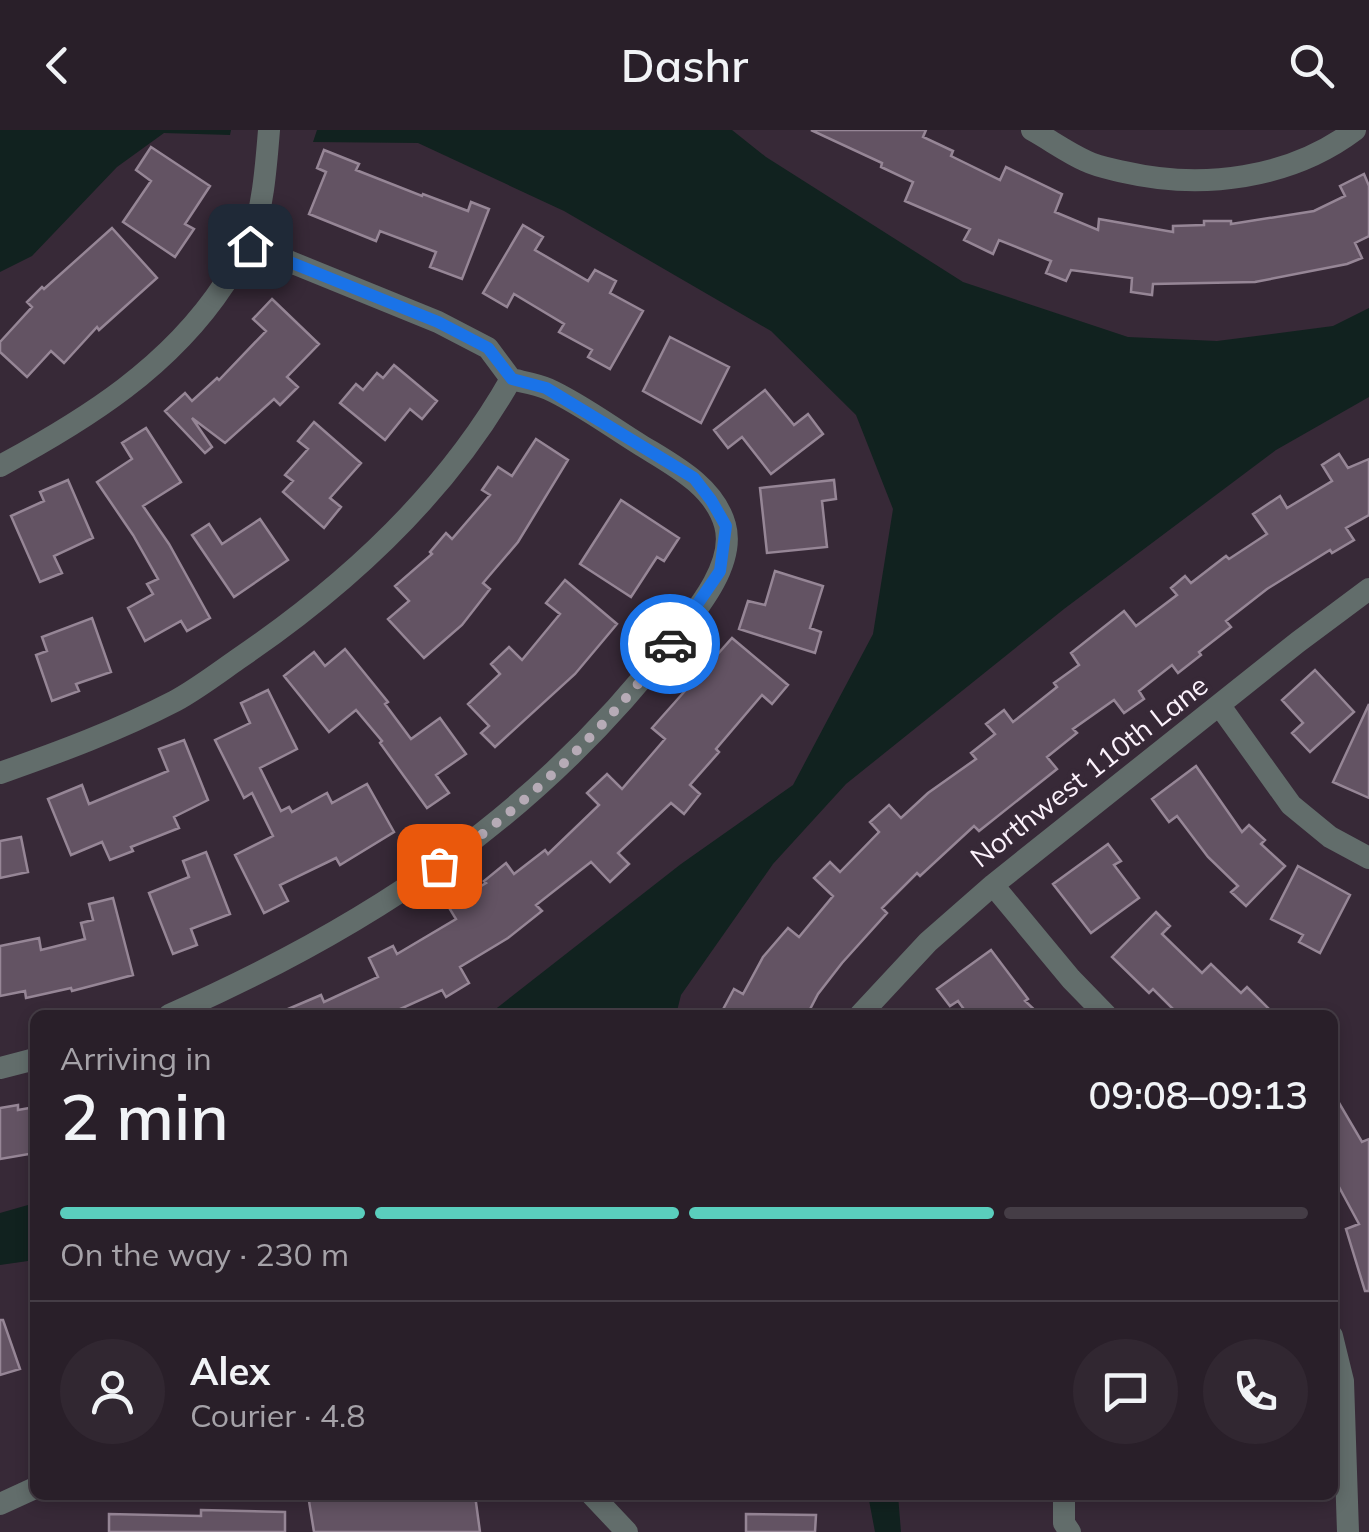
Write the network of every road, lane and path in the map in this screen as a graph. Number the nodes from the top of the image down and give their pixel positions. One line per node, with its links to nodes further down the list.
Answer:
1 (269, 130): 4 (street)
2 (1032, 130): 3 (street)
3 (1355, 130)
4 (250, 246): 5 (street); 6 (street)
5 (512, 379): 9 (street); 12 (street)
6 (0, 466)
7 (1369, 590): 8 (street, Northwest 110th Lane)
8 (1220, 706): 10 (street); 11 (street, Northwest 110th Lane)
9 (0, 773)
10 (1369, 858)
11 (993, 885): 13 (street, Northwest 110th Lane); 14 (street)
12 (180, 1010)
13 (865, 1010)
14 (1101, 1010)
15 (30, 1060): 16 (street)
16 (0, 1068)
17 (1338, 1361): 24 (street)
18 (30, 1490): 21 (street)
19 (597, 1500): 22 (street)
20 (1064, 1500): 23 (street)
21 (0, 1504)
22 (627, 1532)
23 (1070, 1532)
24 (1348, 1532)

